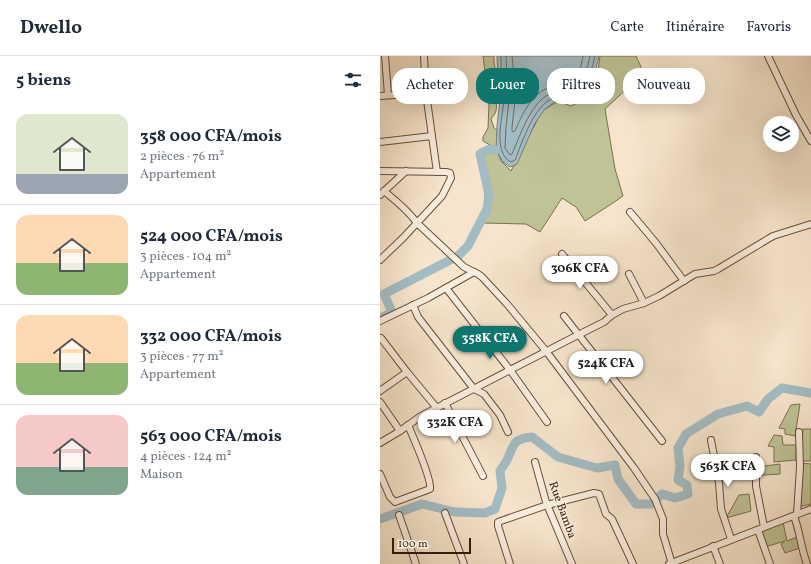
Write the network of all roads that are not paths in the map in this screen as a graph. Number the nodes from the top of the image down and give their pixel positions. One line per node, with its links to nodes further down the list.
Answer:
1 (385, 56): 5 (street)
2 (424, 56): 4 (street)
3 (768, 56): 10 (street)
4 (425, 68)
5 (388, 95): 6 (street); 7 (street)
6 (392, 95)
7 (380, 96)
8 (428, 104): 9 (street)
9 (432, 136): 11 (street); 14 (street)
10 (811, 141)
11 (380, 142)
12 (380, 171): 13 (street)
13 (406, 171): 14 (street); 15 (street)
14 (437, 172): 17 (street)
15 (382, 193): 17 (street)
16 (630, 212): 23 (street)
17 (417, 223): 20 (street); 21 (street)
18 (811, 224): 23 (street)
19 (562, 254): 27 (street)
20 (380, 260)
21 (474, 272): 24 (street); 32 (street)
22 (629, 274): 25 (street)
23 (684, 282): 25 (street)
24 (446, 288): 26 (street); 33 (street)
25 (644, 303): 27 (street)
26 (413, 305): 29 (street); 35 (street)
27 (612, 315): 30 (street)
28 (564, 316): 30 (street)
29 (380, 321)
30 (578, 335): 32 (street); 46 (street)
31 (380, 337): 34 (street)
32 (546, 351): 33 (street); 66 (street)
33 (510, 370): 35 (street); 40 (street)
34 (407, 372): 36 (street); 39 (street)
35 (474, 389): 38 (street); 43 (street)
36 (380, 391)
37 (380, 402): 42 (street)
38 (445, 403): 39 (street); 51 (street)
39 (436, 407): 41 (street)
40 (547, 422)
41 (408, 425): 42 (street); 50 (street)
42 (400, 431): 47 (street)
43 (508, 432)
44 (799, 432): 56 (street)
45 (711, 440): 59 (street)
46 (662, 441)
47 (380, 443)
48 (756, 457): 57 (street)
49 (535, 462): 52 (street, Rue Bamba)
50 (380, 474)
51 (482, 476)
52 (547, 505): 63 (street); 64 (street, Rue Bamba); 65 (street)
53 (811, 509): 56 (street)
54 (445, 513): 62 (street)
55 (399, 515): 61 (street)
56 (795, 515): 57 (street); 69 (street)
57 (764, 528): 58 (street)
58 (758, 530): 59 (street); 68 (street)
59 (731, 539): 60 (street)
60 (713, 546): 66 (street); 67 (street)
61 (416, 564)
62 (464, 564)
63 (510, 564)
64 (572, 564)
65 (633, 564)
66 (671, 564)
67 (720, 564)
68 (770, 564)
69 (807, 564)

